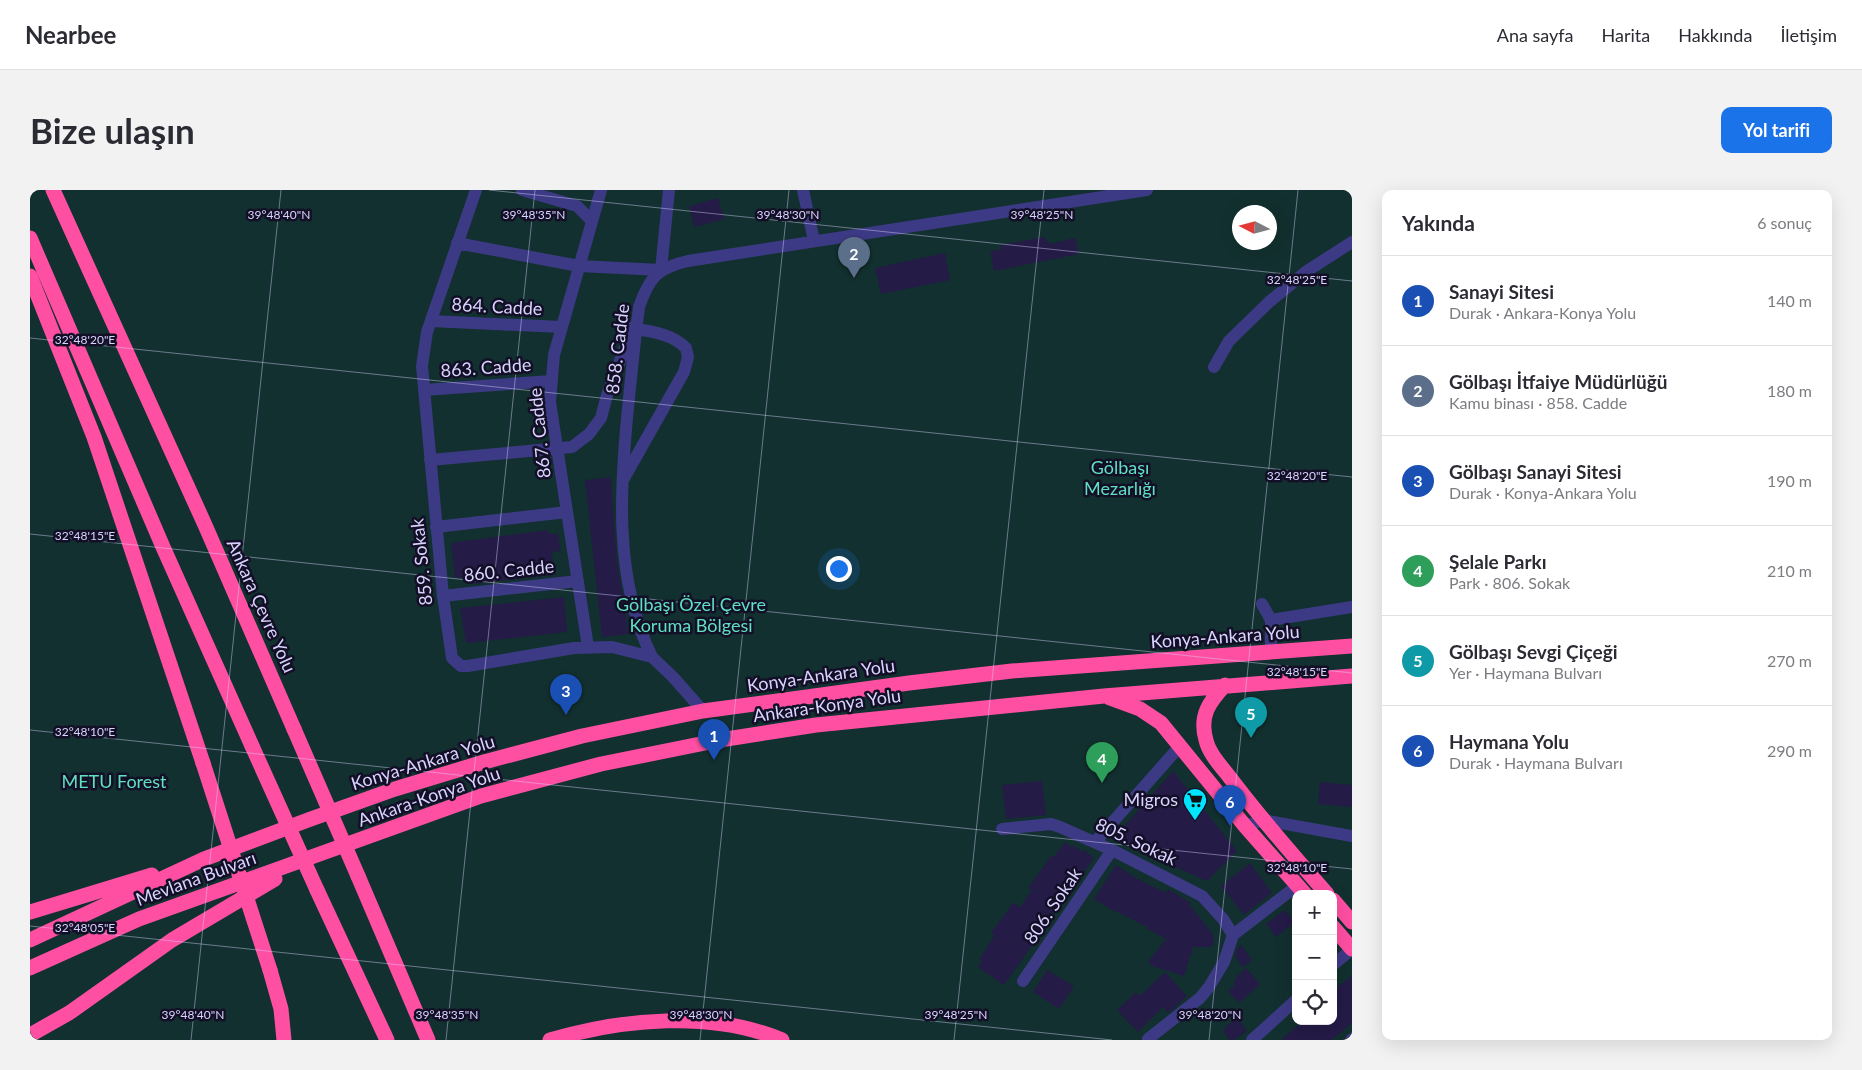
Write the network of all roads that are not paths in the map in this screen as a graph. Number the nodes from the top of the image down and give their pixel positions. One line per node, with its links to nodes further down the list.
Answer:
1 (53, 190): 70 (highway, Ankara Çevre Yolu, bridge)
2 (476, 190): 13 (street, 859. Sokak)
3 (522, 190): 9 (street)
4 (601, 190): 9 (street, 867. Cadde)
5 (669, 190): 15 (street)
6 (803, 190): 11 (street)
7 (1147, 190): 8 (street)
8 (1092, 194): 11 (street)
9 (592, 220): 14 (street, 867. Cadde)
10 (30, 238): 69 (highway, bridge)
11 (814, 242): 15 (street)
12 (1352, 242): 21 (street)
13 (458, 243): 14 (street); 18 (street, 859. Sokak)
14 (579, 266): 15 (street); 19 (street, 867. Cadde)
15 (661, 270): 17 (street, 858. Cadde)
16 (30, 276): 68 (highway, bridge)
17 (638, 314): 20 (street, 858. Cadde); 24 (street)
18 (430, 321): 19 (street, 864. Cadde); 23 (street, 859. Sokak)
19 (561, 327): 22 (street, 867. Cadde)
20 (637, 329): 26 (street, 858. Cadde); 26 (street)
21 (1214, 367)
22 (551, 381): 23 (street, 863. Cadde); 24 (street, 867. Cadde)
23 (424, 390): 25 (street, 859. Sokak)
24 (557, 448): 25 (street); 27 (street, 867. Cadde)
25 (430, 460): 28 (street, 859. Sokak)
26 (621, 482): 37 (street, 858. Cadde)
27 (567, 512): 28 (street); 29 (street, 867. Cadde)
28 (436, 527): 30 (street, 859. Sokak)
29 (578, 581): 30 (street, 860. Cadde); 34 (street, 867. Cadde)
30 (443, 596): 34 (street, 859. Sokak)
31 (1262, 604): 33 (street)
32 (1352, 607): 33 (street)
33 (1271, 620): 36 (street)
34 (588, 646): 37 (street, 859. Sokak)
35 (1352, 646): 36 (highway, Konya-Ankara Yolu)
36 (1271, 652): 41 (highway, Konya-Ankara Yolu)
37 (652, 657): 41 (street)
38 (1352, 676): 39 (highway, Ankara-Konya Yolu)
39 (1225, 685): 40 (highway, Ankara-Konya Yolu); 44 (highway)
40 (1104, 696): 42 (highway); 50 (highway, Ankara-Konya Yolu)
41 (703, 711): 43 (highway, Konya-Ankara Yolu)
42 (1180, 746): 45 (highway); 48 (street)
43 (308, 820): 51 (highway, Mevlana Bulvarı)
44 (1263, 820): 45 (street); 47 (street); 53 (highway)
45 (1246, 826): 52 (highway)
46 (1002, 829): 48 (street, 805. Sokak)
47 (1352, 836)
48 (1095, 842): 49 (street, 805. Sokak)
49 (1112, 850): 59 (street, 805. Sokak); 64 (street, 806. Sokak)
50 (322, 854): 63 (highway, Mevlana Bulvarı); 66 (highway)
51 (204, 859): 56 (highway); 60 (highway, Mevlana Bulvarı)
52 (1301, 890)
53 (1324, 890)
54 (1292, 896): 59 (street)
55 (1337, 905): 57 (highway)
56 (30, 912)
57 (1352, 922)
58 (1337, 932): 61 (highway)
59 (1233, 935): 67 (street)
60 (30, 938)
61 (1352, 949): 62 (street)
62 (1337, 962)
63 (30, 968)
64 (1023, 981)
65 (1292, 1004): 73 (street)
66 (30, 1035)
67 (1148, 1039)
68 (284, 1040)
69 (387, 1040)
70 (428, 1040)
71 (550, 1040): 72 (highway)
72 (782, 1040)
73 (1252, 1040)

